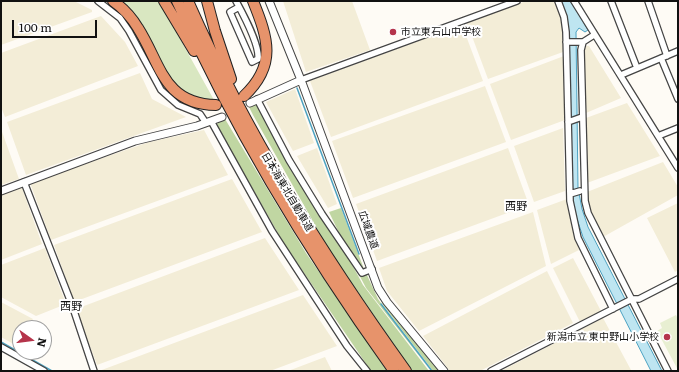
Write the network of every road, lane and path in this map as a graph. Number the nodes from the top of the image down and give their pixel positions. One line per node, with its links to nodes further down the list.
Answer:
1 (98, 1): 32 (street)
2 (113, 1): 29 (highway)
3 (164, 1): 36 (highway)
4 (177, 1): 36 (highway, 日本海東北自動車道)
5 (188, 1): 42 (highway, 日本海東北自動車道)
6 (207, 1): 42 (highway)
7 (236, 1): 16 (street)
8 (253, 1): 26 (highway)
9 (269, 1): 25 (street, 広域農道)
10 (274, 1): 25 (street, 広域農道)
11 (517, 1): 25 (street)
12 (558, 1): 19 (street)
13 (574, 1): 17 (street)
14 (611, 1): 23 (street)
15 (648, 1): 21 (street)
16 (239, 7): 16 (street)
17 (594, 35): 18 (street); 24 (street)
18 (580, 41): 19 (street); 31 (street)
19 (567, 42): 33 (street)
20 (678, 51): 21 (street)
21 (667, 56): 22 (street)
22 (661, 58): 23 (street); 28 (street)
23 (637, 68): 24 (street)
24 (621, 75): 35 (street)
25 (301, 80): 27 (street); 43 (street, 広域農道)
26 (247, 99): 27 (street)
27 (257, 99): 43 (street)
28 (678, 99)
29 (216, 105)
30 (222, 117): 32 (street)
31 (580, 118): 33 (street); 45 (street)
32 (208, 122): 38 (street); 50 (street)
33 (569, 122): 46 (street)
34 (678, 128): 35 (street)
35 (658, 136): 37 (street)
36 (250, 148): 51 (highway, 日本海東北自動車道)
37 (678, 168)
38 (24, 182): 39 (street); 49 (street)
39 (1, 191)
40 (580, 191): 41 (street)
41 (570, 194)
42 (297, 210): 52 (highway, 日本海東北自動車道)
43 (372, 269): 53 (street, 広域農道)
44 (678, 278): 45 (street)
45 (630, 300): 46 (street); 55 (street)
46 (614, 308): 54 (street)
47 (1, 347): 48 (street)
48 (44, 371)
49 (94, 371)
50 (366, 371)
51 (394, 371)
52 (406, 371)
53 (444, 371)
54 (490, 371)
55 (668, 371)

